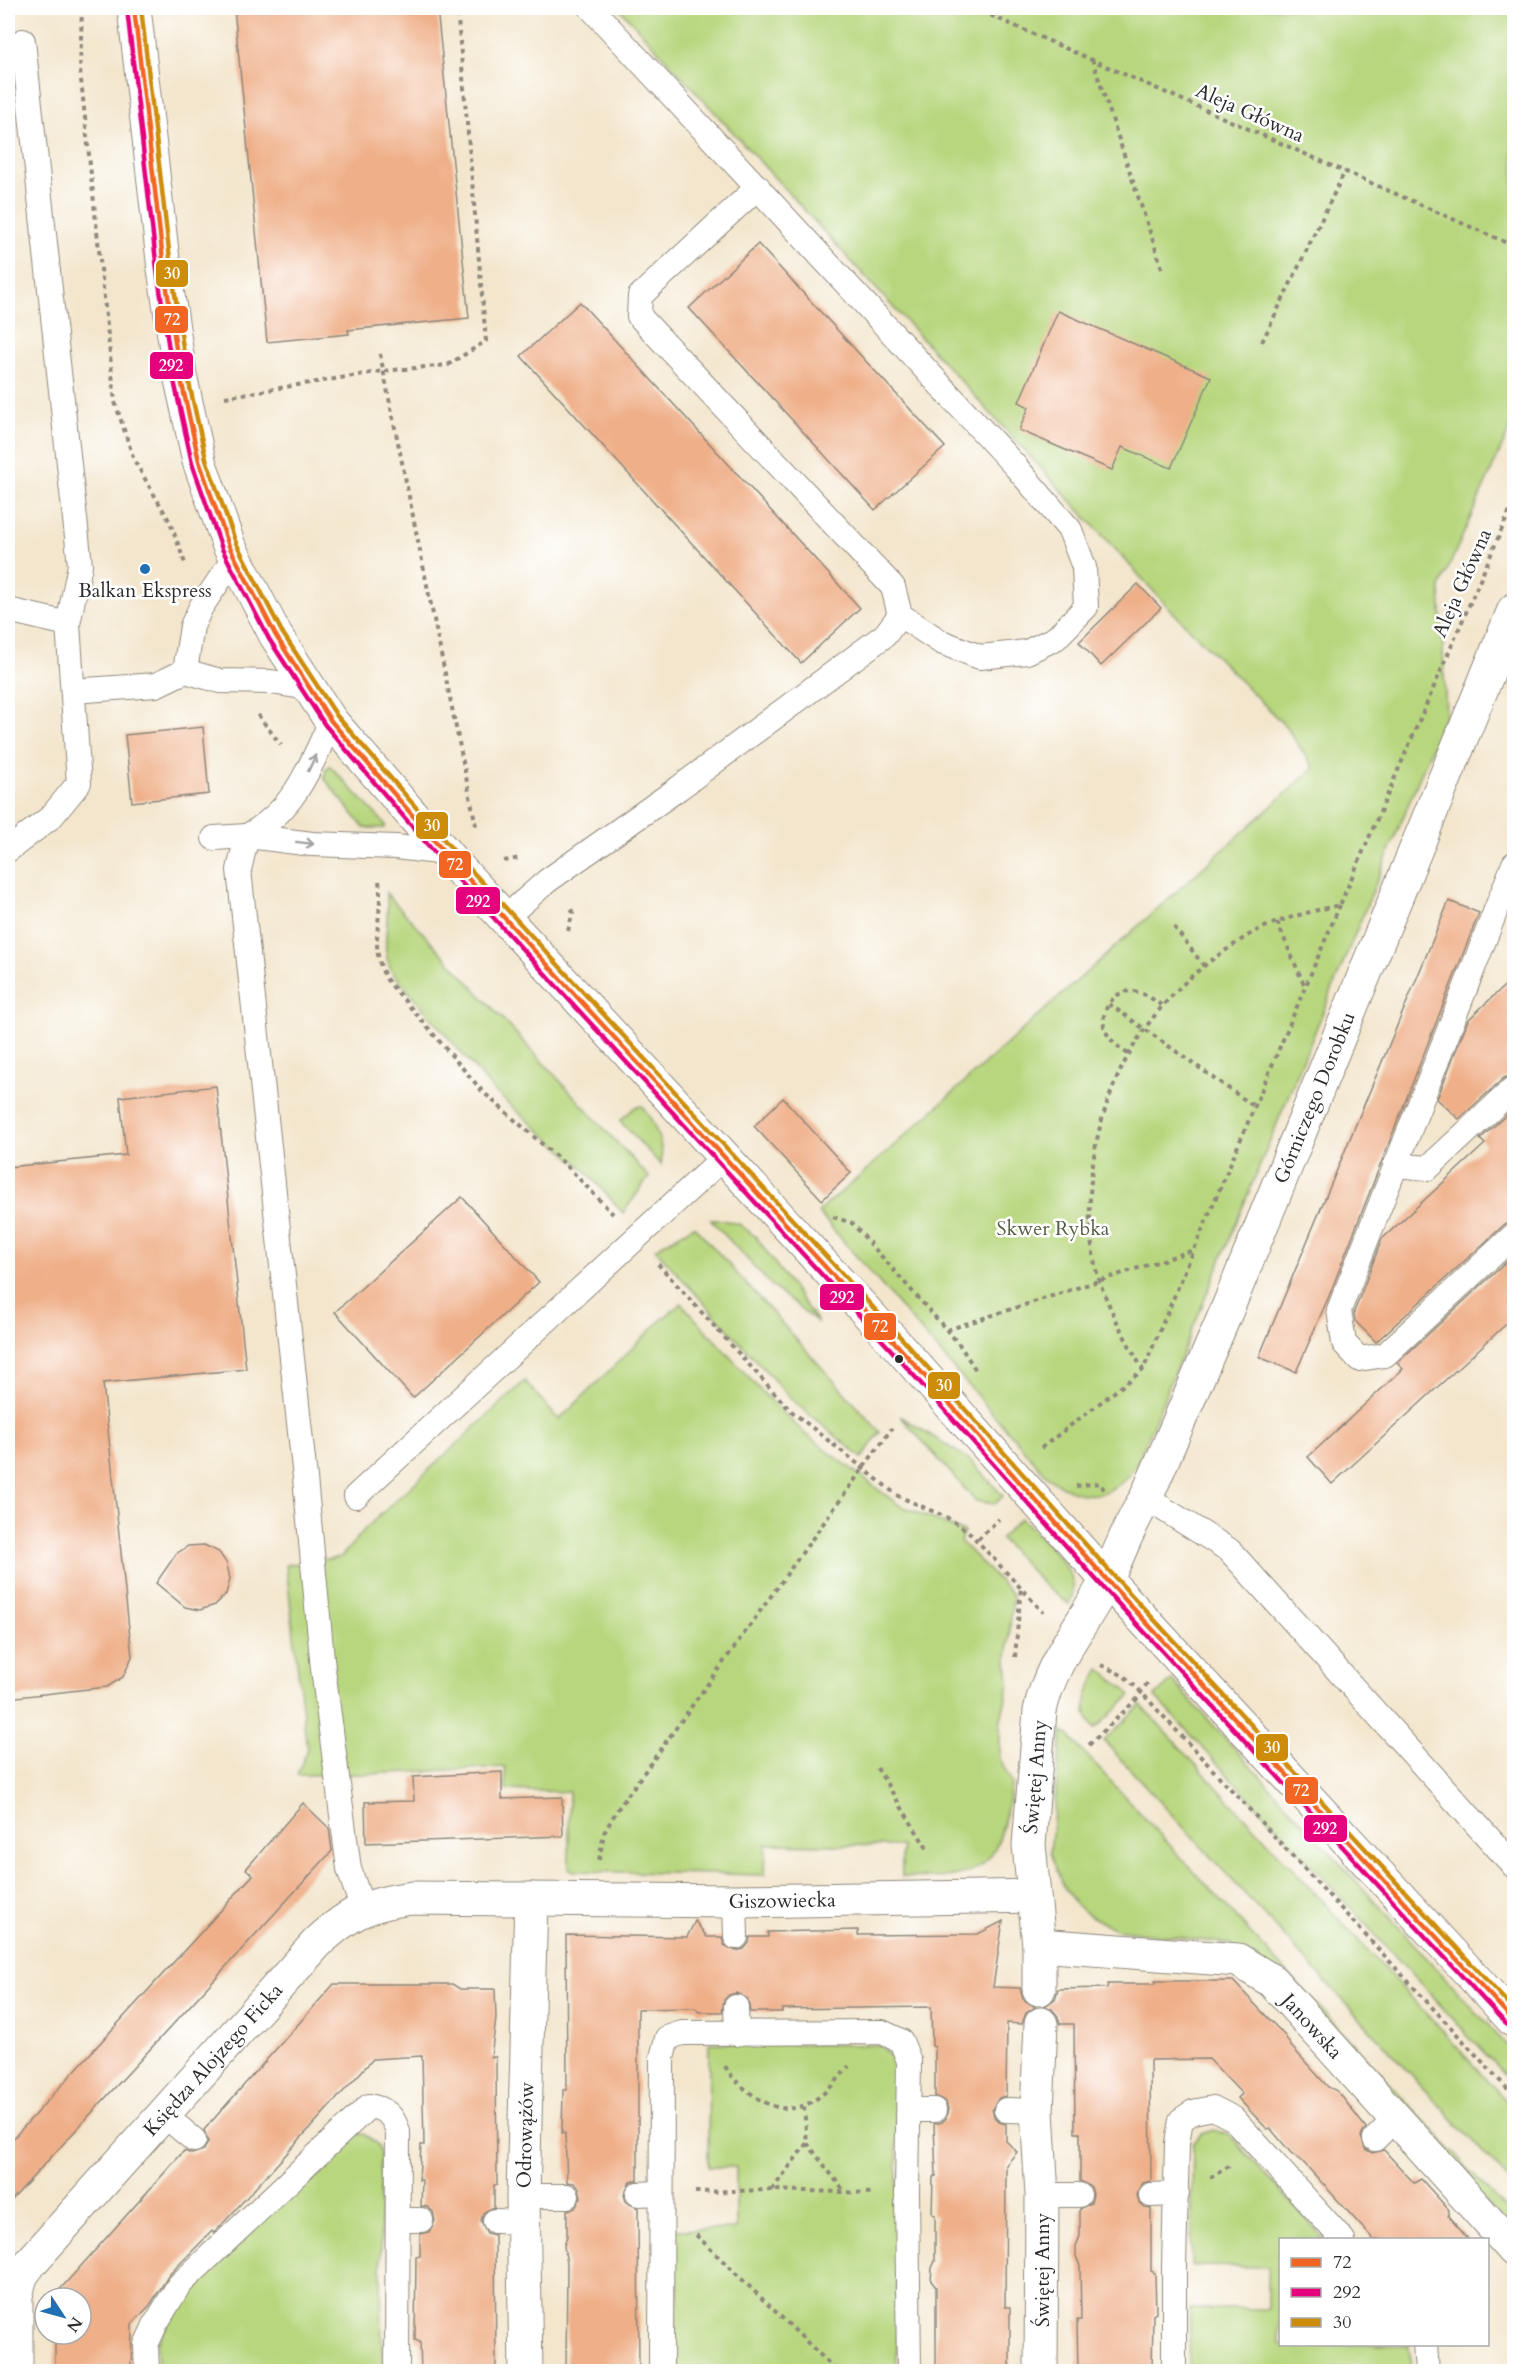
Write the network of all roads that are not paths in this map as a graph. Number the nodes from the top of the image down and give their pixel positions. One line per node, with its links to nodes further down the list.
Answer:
1 (135, 8): 5 (street)
2 (591, 8): 4 (lane)
3 (23, 41): 9 (lane)
4 (758, 187): 8 (lane); 8 (lane)
5 (235, 557): 10 (lane); 11 (street)
6 (8, 610): 9 (lane)
7 (1515, 610): 25 (street, Górniczego Dorobku)
8 (900, 615): 19 (lane)
9 (68, 624): 12 (lane)
10 (185, 671): 11 (lane); 12 (lane)
11 (309, 688): 13 (street)
12 (73, 691): 16 (lane)
13 (331, 722): 14 (lane, one-way to 13); 17 (street)
14 (247, 836): 15 (lane); 17 (lane, one-way to 17); 31 (lane)
15 (214, 838)
16 (8, 850)
17 (446, 853): 19 (street)
18 (1515, 864): 22 (lane)
19 (506, 917): 21 (street)
20 (1515, 1088): 22 (lane)
21 (724, 1157): 24 (lane); 26 (street)
22 (1396, 1165): 23 (lane)
23 (1515, 1235)
24 (356, 1496)
25 (1138, 1510): 26 (street, Górniczego Dorobku); 27 (lane)
26 (1107, 1580): 28 (street, Świętej Anny); 36 (street)
27 (1515, 1866)
28 (1033, 1896): 30 (street, Giszowiecka); 33 (street, Świętej Anny)
29 (531, 1899): 30 (street, Giszowiecka); 31 (street, Księdza Alojzego Ficka); 48 (street, Odrowążów)
30 (735, 1901): 32 (lane)
31 (363, 1910): 41 (street, Księdza Alojzego Ficka)
32 (736, 1937)
33 (1039, 1945): 34 (street, Świętej Anny); 50 (street, Janowska)
34 (1039, 1989)
35 (736, 2007): 38 (lane)
36 (1515, 2021)
37 (1041, 2024): 47 (street, Świętej Anny)
38 (727, 2034): 39 (lane); 56 (lane)
39 (909, 2110): 40 (lane); 57 (lane)
40 (934, 2110)
41 (163, 2114): 42 (lane); 52 (street, Księdza Alojzego Ficka)
42 (194, 2140)
43 (1177, 2194): 45 (lane); 49 (lane); 59 (lane)
44 (1079, 2195): 47 (lane)
45 (1151, 2195)
46 (567, 2196): 48 (lane)
47 (1042, 2196): 58 (street, Świętej Anny)
48 (514, 2213): 55 (street, Odrowążów)
49 (1341, 2238)
50 (1515, 2250)
51 (1425, 2346): 60 (lane)
52 (16, 2372)
53 (147, 2372): 54 (lane)
54 (397, 2372)
55 (526, 2372)
56 (661, 2372)
57 (909, 2372)
58 (1041, 2372)
59 (1174, 2372)
60 (1427, 2372)

